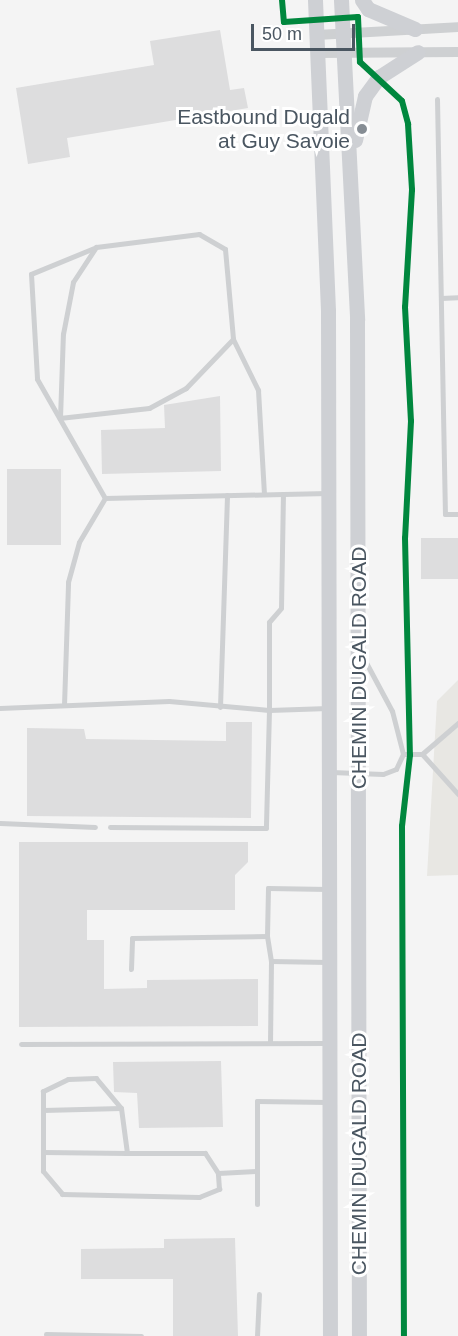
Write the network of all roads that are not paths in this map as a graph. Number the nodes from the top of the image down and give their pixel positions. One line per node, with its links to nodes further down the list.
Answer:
1 (315, 0): 7 (main road, CHEMIN DUGALD ROAD)
2 (341, 0): 6 (main road, CHEMIN DUGALD ROAD)
3 (362, 0): 5 (main road)
4 (458, 27): 5 (street)
5 (415, 29): 6 (street)
6 (344, 33): 7 (street); 8 (main road, CHEMIN DUGALD ROAD)
7 (317, 34): 9 (main road, CHEMIN DUGALD ROAD)
8 (345, 51): 9 (street); 10 (street); 13 (main road, CHEMIN DUGALD ROAD)
9 (318, 52): 19 (main road, CHEMIN DUGALD ROAD)
10 (418, 52): 11 (street); 13 (main road)
11 (458, 52)
12 (437, 99): 16 (lane)
13 (351, 154): 25 (main road, CHEMIN DUGALD ROAD)
14 (96, 247): 17 (lane); 18 (lane); 18 (lane)
15 (458, 297): 16 (lane)
16 (441, 298): 24 (lane)
17 (233, 339): 18 (lane); 22 (lane)
18 (60, 418): 23 (lane)
19 (329, 493): 20 (lane); 29 (main road, CHEMIN DUGALD ROAD)
20 (283, 494): 22 (lane); 30 (lane)
21 (227, 495): 22 (lane); 23 (lane); 27 (lane)
22 (264, 495)
23 (105, 498): 26 (lane)
24 (458, 514)
25 (360, 649): 32 (lane); 35 (main road, CHEMIN DUGALD ROAD)
26 (64, 705): 27 (lane); 28 (lane)
27 (220, 707): 30 (lane)
28 (0, 708)
29 (329, 708): 30 (lane); 34 (main road, CHEMIN DUGALD ROAD)
30 (269, 710): 39 (lane)
31 (458, 723): 33 (lane)
32 (403, 754): 33 (lane); 35 (lane)
33 (422, 754): 36 (lane)
34 (330, 772): 35 (lane); 40 (main road, CHEMIN DUGALD ROAD)
35 (359, 773): 61 (main road, CHEMIN DUGALD ROAD)
36 (458, 794)
37 (0, 823): 38 (lane)
38 (96, 826)
39 (110, 827)
40 (329, 889): 41 (lane); 43 (main road, CHEMIN DUGALD ROAD)
41 (267, 936): 42 (lane); 44 (lane)
42 (271, 961): 43 (lane); 45 (lane)
43 (328, 962): 46 (main road, CHEMIN DUGALD ROAD)
44 (131, 969)
45 (270, 1043): 46 (lane); 47 (lane)
46 (327, 1043): 48 (main road, CHEMIN DUGALD ROAD)
47 (21, 1044)
48 (330, 1102): 53 (lane); 60 (main road, CHEMIN DUGALD ROAD)
49 (121, 1108): 50 (lane); 50 (lane); 52 (lane)
50 (44, 1110): 51 (lane)
51 (43, 1152): 52 (lane); 54 (lane)
52 (127, 1153): 54 (lane)
53 (257, 1172): 54 (lane); 55 (lane)
54 (218, 1173)
55 (257, 1204)
56 (259, 1294): 59 (lane)
57 (46, 1334): 58 (lane)
58 (141, 1336)
59 (257, 1336)
60 (330, 1336)
61 (359, 1336)

